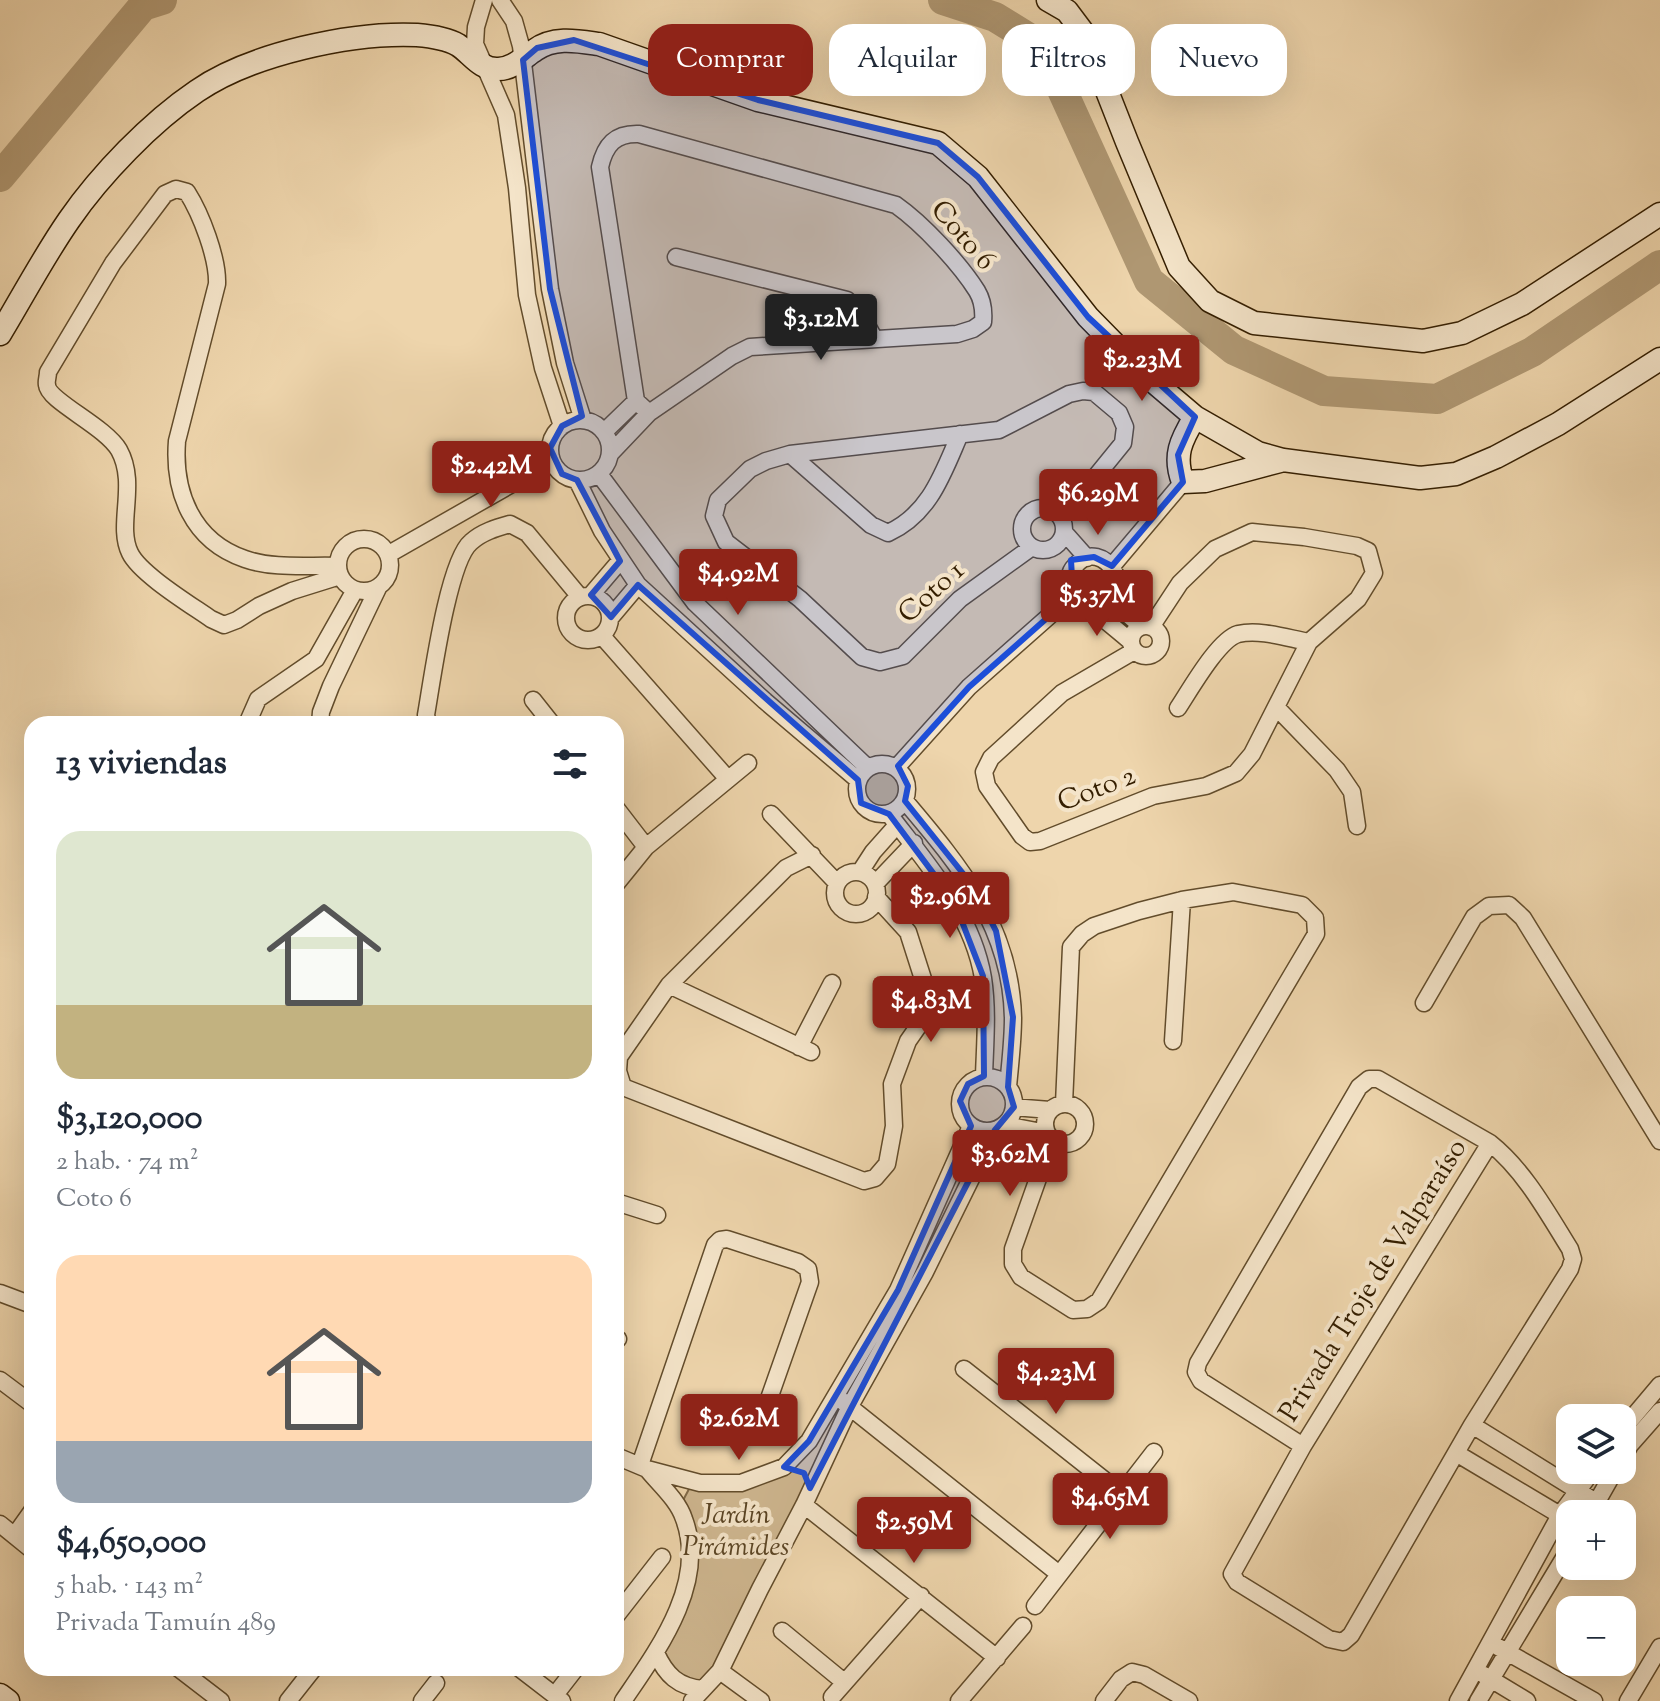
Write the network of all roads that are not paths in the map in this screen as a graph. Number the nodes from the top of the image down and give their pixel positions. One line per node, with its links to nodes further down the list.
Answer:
1 (484, 0): 5 (street)
2 (500, 0): 4 (street)
3 (1048, 0): 6 (street)
4 (523, 60): 5 (street); 12 (street); 13 (street)
5 (485, 67): 8 (street); 14 (street)
6 (1660, 214)
7 (676, 257): 9 (street)
8 (0, 334)
9 (874, 338): 11 (street, Coto 6); 11 (street, Coto 6)
10 (1660, 359): 20 (street)
11 (642, 407): 15 (street); 18 (street)
12 (1195, 417): 17 (street); 25 (street)
13 (583, 420): 14 (street); 15 (street)
14 (562, 426): 21 (street)
15 (604, 432): 18 (street)
16 (960, 434): 19 (street); 19 (street); 26 (street)
17 (1235, 442): 20 (street); 23 (street)
18 (610, 454): 22 (street)
19 (790, 454): 27 (street, Coto 1)
20 (1283, 460): 23 (street)
21 (552, 461): 24 (street); 29 (street)
22 (599, 474): 24 (street); 58 (street)
23 (1224, 474): 25 (street)
24 (577, 480): 31 (street)
25 (1183, 482): 32 (street)
26 (1063, 525): 27 (street); 28 (street); 30 (street)
27 (1032, 547): 28 (street)
28 (1052, 549): 34 (street)
29 (389, 554): 33 (street); 36 (street)
30 (1087, 558): 32 (street); 34 (street)
31 (620, 561): 35 (street); 39 (street)
32 (1112, 566): 40 (street)
33 (339, 571): 33 (street); 37 (street)
34 (1070, 574): 38 (street)
35 (638, 585): 42 (street); 58 (street)
36 (378, 588): 37 (street); 48 (street)
37 (355, 590): 47 (street)
38 (1073, 595): 41 (street); 57 (street)
39 (585, 596): 42 (street); 44 (street); 54 (street)
40 (1110, 599): 41 (street); 43 (street)
41 (1091, 606): 46 (street)
42 (611, 617): 44 (street)
43 (1146, 626): 45 (street); 46 (street); 46 (street)
44 (602, 636): 59 (street)
45 (1309, 642): 50 (street); 51 (street)
46 (1132, 646): 50 (street, Coto 2)
47 (305, 669): 48 (street); 52 (street)
48 (331, 686): 53 (street)
49 (533, 700): 55 (street)
50 (1276, 707): 64 (street)
51 (1178, 708)
52 (251, 716)
53 (321, 716)
54 (426, 716)
55 (546, 716)
56 (748, 763): 59 (street)
57 (896, 768): 58 (street); 60 (street)
58 (863, 774): 63 (street)
59 (727, 778): 66 (street)
60 (905, 801): 63 (street); 80 (street)
61 (771, 814): 67 (street)
62 (624, 818): 66 (street)
63 (893, 819): 65 (street); 68 (street)
64 (1357, 826)
65 (914, 843): 71 (street); 78 (street)
66 (646, 847): 69 (street)
67 (812, 855): 70 (street); 74 (street)
68 (860, 872): 70 (street); 71 (street)
69 (624, 874)
70 (837, 883): 71 (street)
71 (876, 890): 79 (street)
72 (1182, 900): 76 (street); 82 (street); 85 (street)
73 (832, 983): 74 (street)
74 (669, 985): 77 (street)
75 (1424, 1003): 86 (street)
76 (1173, 1041)
77 (624, 1050)
78 (984, 1076): 80 (street); 83 (street)
79 (624, 1087)
80 (1008, 1087): 81 (street)
81 (1014, 1107): 82 (street); 84 (street)
82 (1057, 1107): 85 (street); 85 (street)
83 (971, 1126): 84 (street); 96 (street)
84 (999, 1128): 85 (street); 96 (street)
85 (1050, 1136)
86 (1660, 1141)
87 (1490, 1143): 99 (street, Privada Troje de Valparaíso); 102 (street, Privada Troje de Valparaíso); 102 (street, Privada Troje de Valparaíso)
88 (624, 1205): 89 (street)
89 (657, 1215)
90 (0, 1293): 91 (street)
91 (24, 1302)
92 (964, 1369): 112 (street)
93 (0, 1380): 95 (street)
94 (1660, 1385): 98 (street)
95 (24, 1398)
96 (843, 1401): 107 (street); 110 (street); 125 (street)
97 (1660, 1411): 101 (street)
98 (1636, 1413)
99 (1472, 1425): 104 (street, Privada Troje de Valparaíso); 111 (street)
100 (758, 1430): 106 (street)
101 (1636, 1438)
102 (1303, 1446): 104 (street, Privada Troje de Valparaíso)
103 (1154, 1452): 112 (street)
104 (1456, 1453): 117 (street)
105 (624, 1459): 106 (street)
106 (644, 1467): 108 (street); 116 (street)
107 (784, 1467): 108 (street); 110 (street)
108 (700, 1483): 116 (street)
109 (1582, 1484): 111 (street)
110 (810, 1488): 115 (street)
111 (1578, 1490): 113 (street); 114 (street)
112 (1122, 1494): 125 (street)
113 (1573, 1500)
114 (1586, 1500)
115 (804, 1505): 126 (street); 136 (street)
116 (679, 1508): 134 (street)
117 (1556, 1513)
118 (24, 1522): 121 (street)
119 (0, 1524): 121 (street)
120 (1556, 1533): 131 (street)
121 (15, 1535): 122 (street)
122 (24, 1543)
123 (662, 1557): 127 (street)
124 (1556, 1571): 133 (street)
125 (1059, 1574): 128 (street)
126 (921, 1596): 135 (street); 142 (street)
127 (624, 1606)
128 (1035, 1606)
129 (1023, 1626): 135 (street)
130 (782, 1631): 142 (street)
131 (1491, 1643): 133 (street); 137 (street)
132 (1660, 1647): 161 (street)
133 (1506, 1652): 137 (street); 160 (street)
134 (656, 1653): 145 (street); 152 (street)
135 (997, 1658): 154 (street)
136 (720, 1671): 145 (street); 153 (street)
137 (1484, 1674): 157 (street); 158 (street); 159 (street)
138 (188, 1676): 149 (street)
139 (308, 1676): 150 (street)
140 (529, 1676): 147 (street)
141 (571, 1676): 147 (street)
142 (844, 1682): 146 (street)
143 (436, 1683): 151 (street)
144 (0, 1695): 148 (street)
145 (698, 1695)
146 (832, 1697)
147 (558, 1698)
148 (8, 1701)
149 (221, 1701)
150 (288, 1701)
151 (422, 1701)
152 (623, 1701)
153 (761, 1701)
154 (959, 1701)
155 (1104, 1701): 156 (street)
156 (1189, 1701)
157 (1458, 1701)
158 (1478, 1701)
159 (1527, 1701)
160 (1594, 1701)
161 (1628, 1701)

